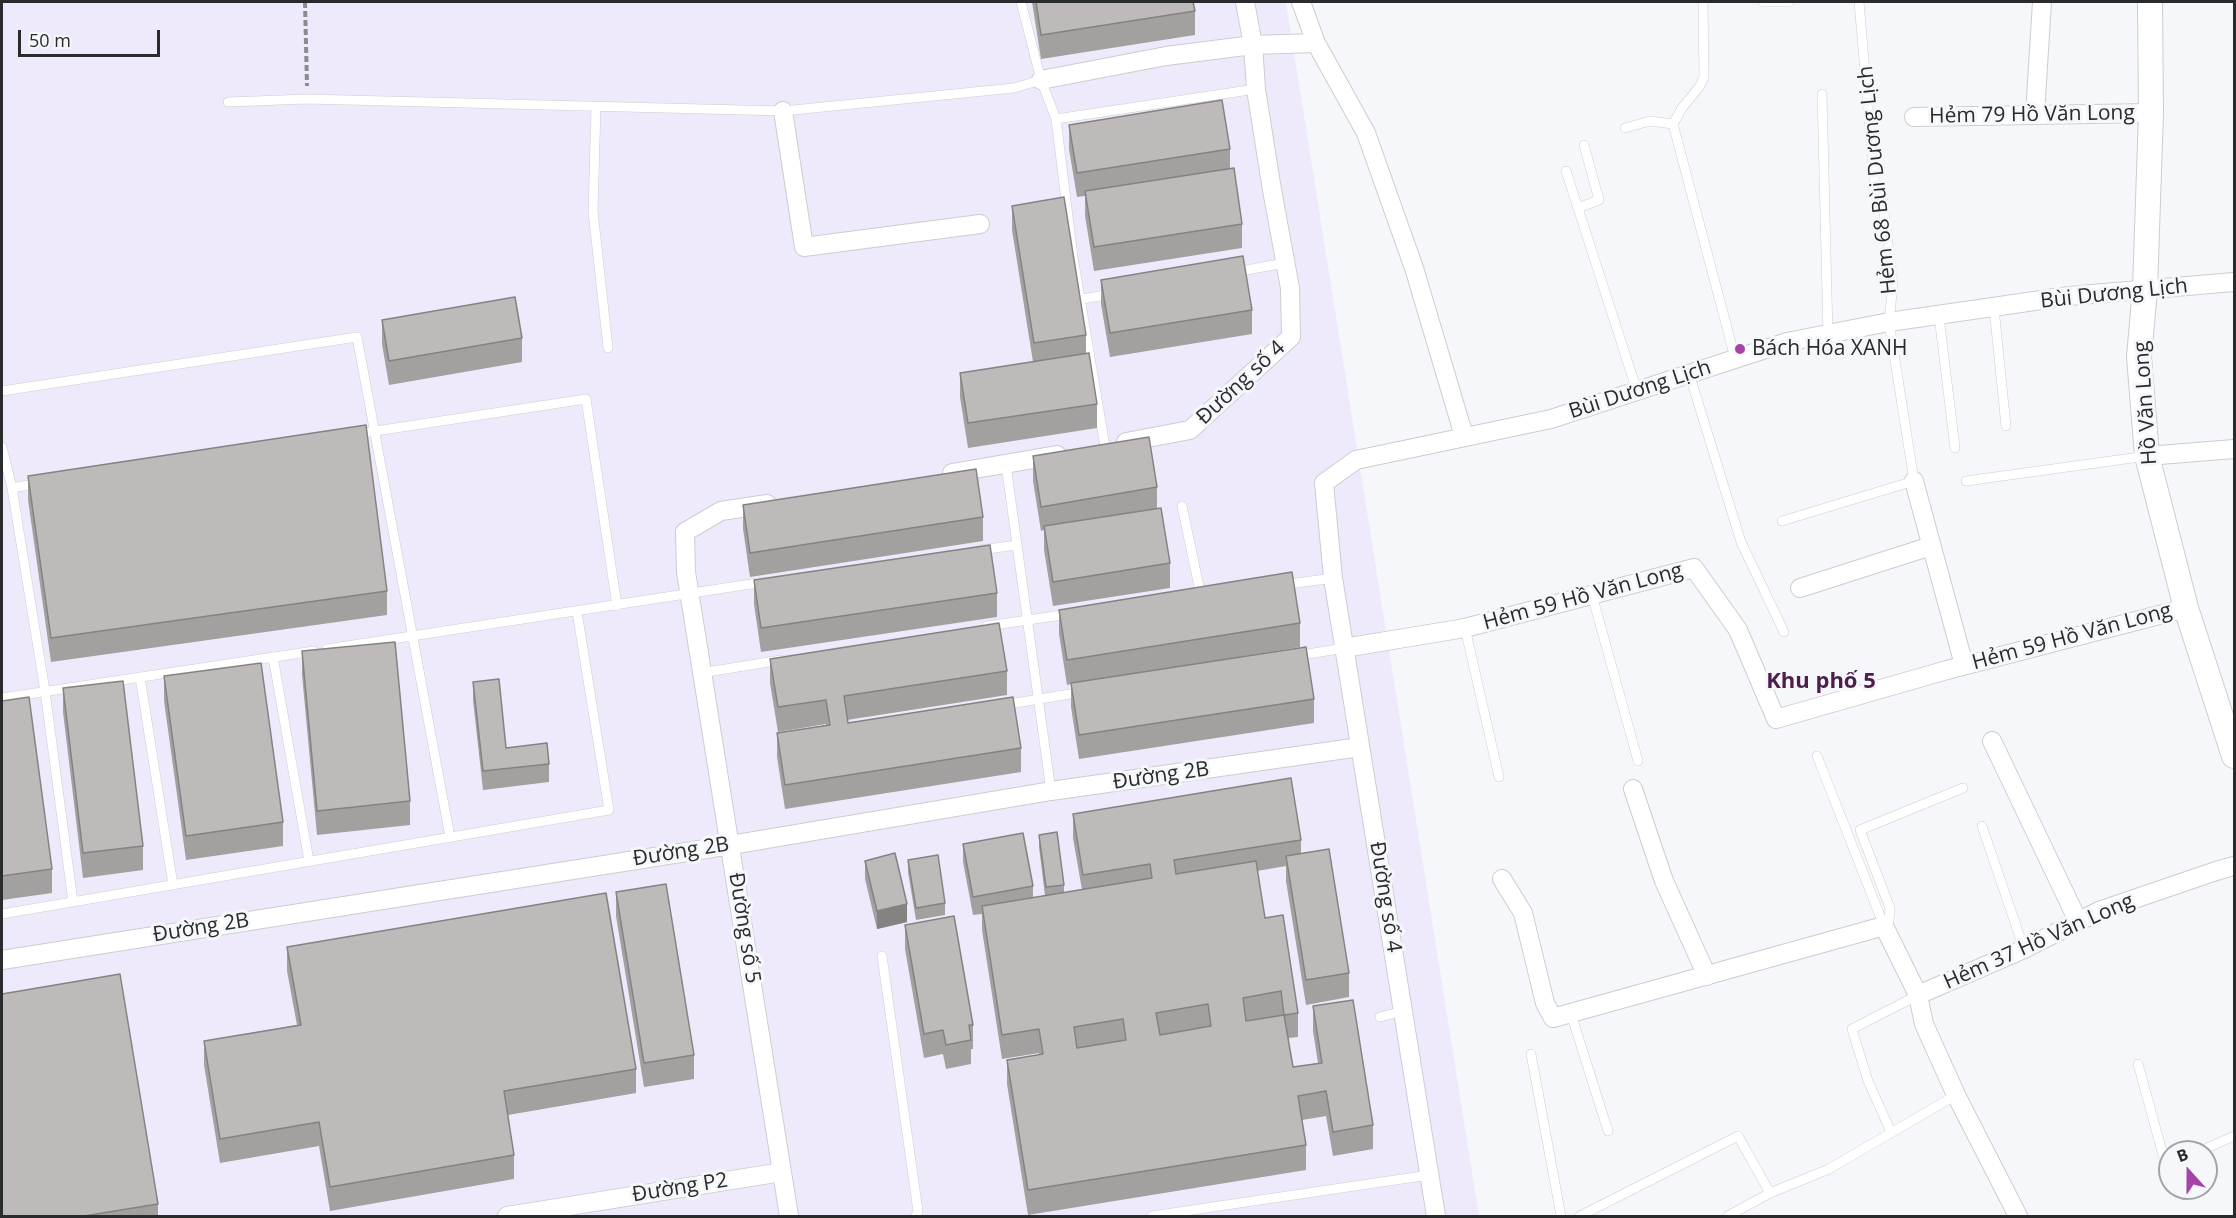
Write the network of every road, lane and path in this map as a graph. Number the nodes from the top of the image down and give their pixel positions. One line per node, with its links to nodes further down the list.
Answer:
1 (305, 2): 16 (path)
2 (1021, 2): 13 (lane)
3 (1245, 2): 12 (street, Đường số 4)
4 (1301, 2): 11 (street)
5 (1703, 2): 24 (lane)
6 (1763, 2): 7 (lane)
7 (1789, 2)
8 (1859, 2): 38 (lane, Hẻm 68 Bùi Dương Lịch)
9 (2042, 2): 21 (street)
10 (2150, 2): 20 (street, Hồ Văn Long)
11 (1316, 43): 12 (street); 48 (street)
12 (1253, 45): 13 (street); 14 (street, Đường số 4)
13 (1041, 80): 19 (lane); 23 (lane)
14 (1256, 89): 23 (lane); 30 (street, Đường số 4)
15 (1822, 94): 39 (lane)
16 (307, 99): 17 (lane); 18 (lane)
17 (228, 102)
18 (596, 107): 19 (lane); 40 (lane)
19 (783, 111): 29 (street)
20 (2151, 113): 21 (street, Hẻm 79 Hồ Văn Long); 33 (street, Hồ Văn Long)
21 (2035, 114): 22 (street, Hẻm 79 Hồ Văn Long)
22 (1914, 117)
23 (1056, 118): 35 (lane)
24 (1673, 124): 25 (lane); 41 (lane)
25 (1625, 128)
26 (1584, 145): 28 (lane)
27 (1566, 171): 28 (lane)
28 (1578, 208): 44 (lane)
29 (980, 224)
30 (1285, 263): 31 (lane); 49 (street, Đường số 4)
31 (1228, 273)
32 (2235, 282): 33 (street, Bùi Dương Lịch)
33 (2145, 289): 36 (street, Bùi Dương Lịch); 53 (street, Hồ Văn Long)
34 (1125, 291): 35 (lane)
35 (1082, 299): 49 (lane)
36 (1994, 308): 37 (street, Bùi Dương Lịch); 45 (lane)
37 (1939, 316): 38 (street, Bùi Dương Lịch); 51 (lane)
38 (1889, 322): 39 (street, Bùi Dương Lịch); 57 (lane, Hẻm 68 Bùi Dương Lịch)
39 (1828, 334): 41 (street, Bùi Dương Lịch)
40 (608, 348)
41 (1735, 358): 42 (street, Bùi Dương Lịch)
42 (1689, 373): 44 (street, Bùi Dương Lịch); 82 (lane)
43 (2, 391): 46 (lane)
44 (1636, 391): 48 (street, Bùi Dương Lịch)
45 (2006, 426)
46 (373, 432): 47 (lane); 75 (lane); 83 (lane)
47 (350, 435)
48 (1464, 436): 66 (street, Bùi Dương Lịch)
49 (1105, 446): 54 (street, Đường số 4)
50 (2, 447): 59 (lane)
51 (1955, 448)
52 (2235, 449): 53 (street)
53 (2147, 456): 56 (lane); 76 (street, Hồ Văn Long)
54 (1006, 465): 55 (street, Đường số 4); 63 (lane)
55 (938, 476)
56 (1966, 480)
57 (1914, 481): 62 (lane); 64 (street)
58 (46, 482): 59 (lane)
59 (12, 488): 92 (lane)
60 (790, 500): 70 (street, Đường số 5)
61 (1182, 506): 73 (lane)
62 (1782, 521)
63 (1017, 545): 65 (lane); 79 (lane)
64 (1931, 546): 69 (street); 88 (street)
65 (970, 552)
66 (1334, 578): 68 (lane); 84 (street, Đường số 4)
67 (770, 581): 70 (lane)
68 (1267, 587)
69 (1800, 588)
70 (688, 593): 75 (lane); 89 (street, Đường số 5)
71 (1212, 594): 73 (lane)
72 (1592, 595): 81 (street, Hẻm 59 Hồ Văn Long); 88 (street, Hẻm 59 Hồ Văn Long); 100 (lane)
73 (1201, 596): 74 (lane)
74 (1189, 597)
75 (617, 606): 77 (lane)
76 (2186, 608): 88 (street, Hẻm 59 Hồ Văn Long); 99 (street, Hồ Văn Long)
77 (577, 612): 83 (lane); 106 (lane)
78 (1074, 613): 79 (lane)
79 (1028, 620): 80 (lane); 94 (lane)
80 (981, 627)
81 (1465, 628): 84 (street, Hẻm 59 Hồ Văn Long); 101 (lane)
82 (1784, 632)
83 (413, 636): 85 (lane); 106 (lane)
84 (1344, 648): 87 (lane); 97 (street, Đường số 4)
85 (273, 657): 90 (lane); 108 (lane)
86 (794, 658): 89 (lane)
87 (1286, 658)
88 (1964, 665)
89 (701, 673): 107 (street, Đường số 5)
90 (140, 677): 92 (lane); 111 (lane)
91 (1097, 689): 94 (lane)
92 (45, 691): 93 (lane); 112 (lane)
93 (2, 698)
94 (1039, 699): 95 (lane); 104 (lane)
95 (993, 707)
96 (1992, 741): 114 (street)
97 (1360, 747): 104 (street, Đường 2B); 121 (street, Đường số 4)
98 (1817, 756): 115 (lane)
99 (2235, 756)
100 (1638, 760)
101 (1499, 777)
102 (1963, 788): 115 (lane)
103 (1633, 789): 119 (street)
104 (1051, 791): 107 (street, Đường 2B)
105 (1982, 826): 116 (lane)
106 (450, 837): 108 (lane)
107 (731, 845): 118 (street, Đường 2B); 132 (street, Đường số 5)
108 (309, 861): 111 (lane)
109 (2235, 866): 114 (street, Hẻm 37 Hồ Văn Long)
110 (1502, 879): 122 (street)
111 (173, 885): 112 (lane)
112 (73, 902): 113 (lane)
113 (2, 914)
114 (2078, 921): 116 (street, Hẻm 37 Hồ Văn Long)
115 (1884, 926): 119 (street); 120 (street, Hẻm 37 Hồ Văn Long)
116 (2024, 949): 120 (street, Hẻm 37 Hồ Văn Long)
117 (882, 956): 137 (lane)
118 (2, 960)
119 (1707, 976): 122 (street)
120 (1918, 995): 126 (street); 128 (lane)
121 (1403, 1011): 123 (lane); 133 (street, Đường số 4)
122 (1571, 1014): 127 (lane)
123 (1380, 1017)
124 (1531, 1054): 140 (lane)
125 (2138, 1064): 130 (lane)
126 (1956, 1095): 128 (lane); 143 (street)
127 (1608, 1131)
128 (1891, 1132): 134 (lane)
129 (2235, 1136): 131 (lane)
130 (2159, 1140)
131 (2218, 1143)
132 (782, 1172): 135 (street, Đường P2); 136 (street, Đường số 5)
133 (1429, 1175): 138 (lane); 139 (street, Đường số 4)
134 (1770, 1193): 141 (lane); 142 (lane)
135 (507, 1216)
136 (789, 1216)
137 (916, 1216)
138 (1152, 1216)
139 (1436, 1216)
140 (1561, 1216)
141 (1580, 1216)
142 (1728, 1216)
143 (2018, 1216)

